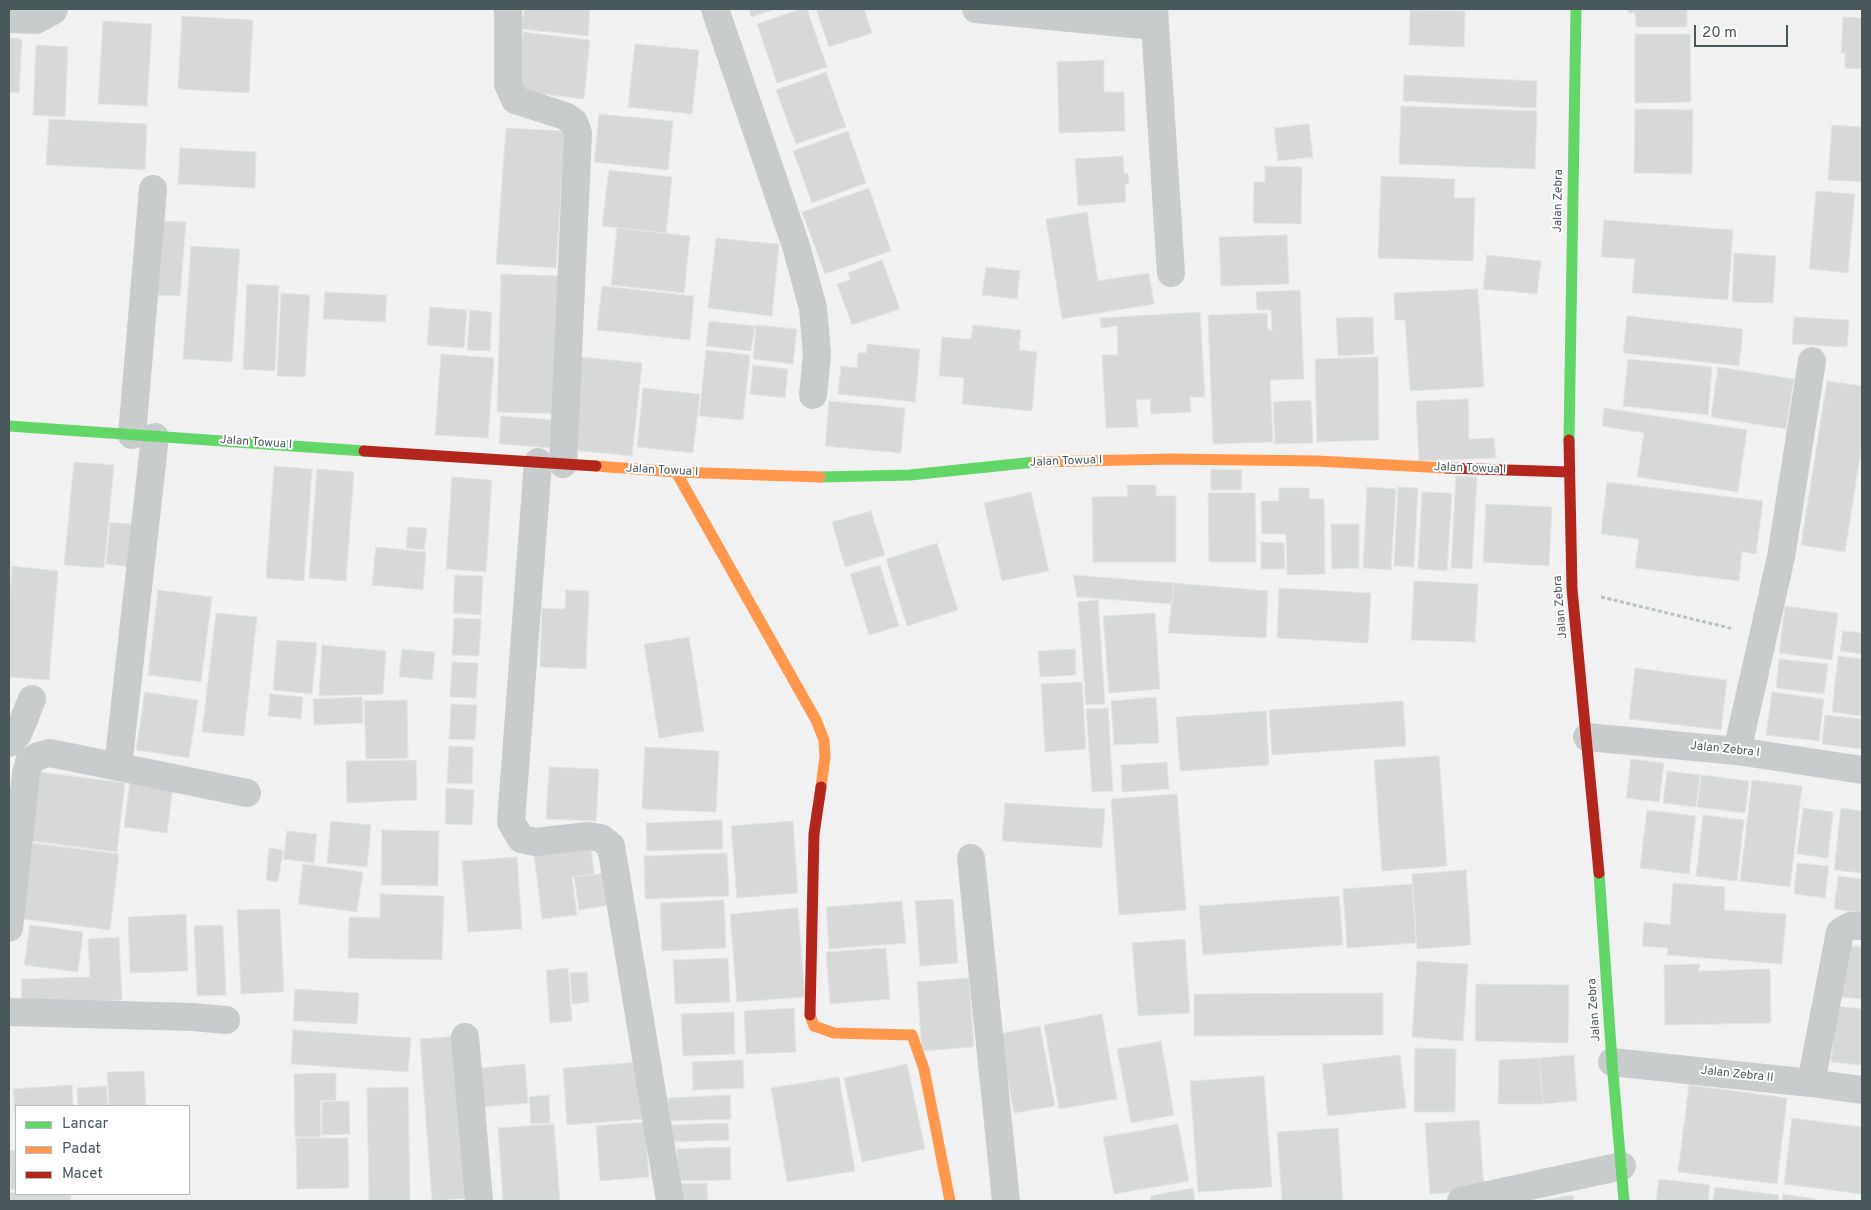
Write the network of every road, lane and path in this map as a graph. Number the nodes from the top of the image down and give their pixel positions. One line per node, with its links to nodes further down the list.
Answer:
1 (54, 9): 7 (street)
2 (508, 9): 14 (street)
3 (715, 9): 11 (street)
4 (976, 9): 6 (street)
5 (1576, 9): 16 (street, Jalan Zebra)
6 (1154, 17): 9 (street)
7 (9, 19)
8 (153, 189): 13 (street)
9 (1171, 273)
10 (1812, 361): 18 (street)
11 (813, 395)
12 (9, 426): 13 (street, Jalan Towua I)
13 (143, 436): 14 (street, Jalan Towua I); 24 (street)
14 (550, 463): 15 (street, Jalan Towua I); 38 (street)
15 (676, 472): 16 (street, Jalan Towua I); 39 (street)
16 (1569, 472): 17 (street, Jalan Zebra)
17 (1572, 589): 18 (path); 20 (street, Jalan Zebra)
18 (1763, 636): 22 (street)
19 (32, 700): 21 (street)
20 (1587, 737): 22 (street, Jalan Zebra I); 33 (street, Jalan Zebra)
21 (14, 738): 23 (street)
22 (1737, 751): 25 (street, Jalan Zebra I)
23 (38, 756): 24 (street); 29 (street)
24 (118, 766): 26 (street)
25 (1862, 770)
26 (247, 793)
27 (972, 858): 40 (street)
28 (1862, 926): 34 (street)
29 (9, 928)
30 (9, 1012): 31 (street)
31 (226, 1020)
32 (465, 1037): 37 (street)
33 (1612, 1062): 34 (street, Jalan Zebra II); 36 (street, Jalan Zebra)
34 (1811, 1083): 35 (street, Jalan Zebra II)
35 (1862, 1090)
36 (1622, 1166): 41 (street); 42 (street, Jalan Zebra)
37 (479, 1201)
38 (670, 1201)
39 (950, 1201)
40 (1006, 1201)
41 (1461, 1201)
42 (1624, 1201)

